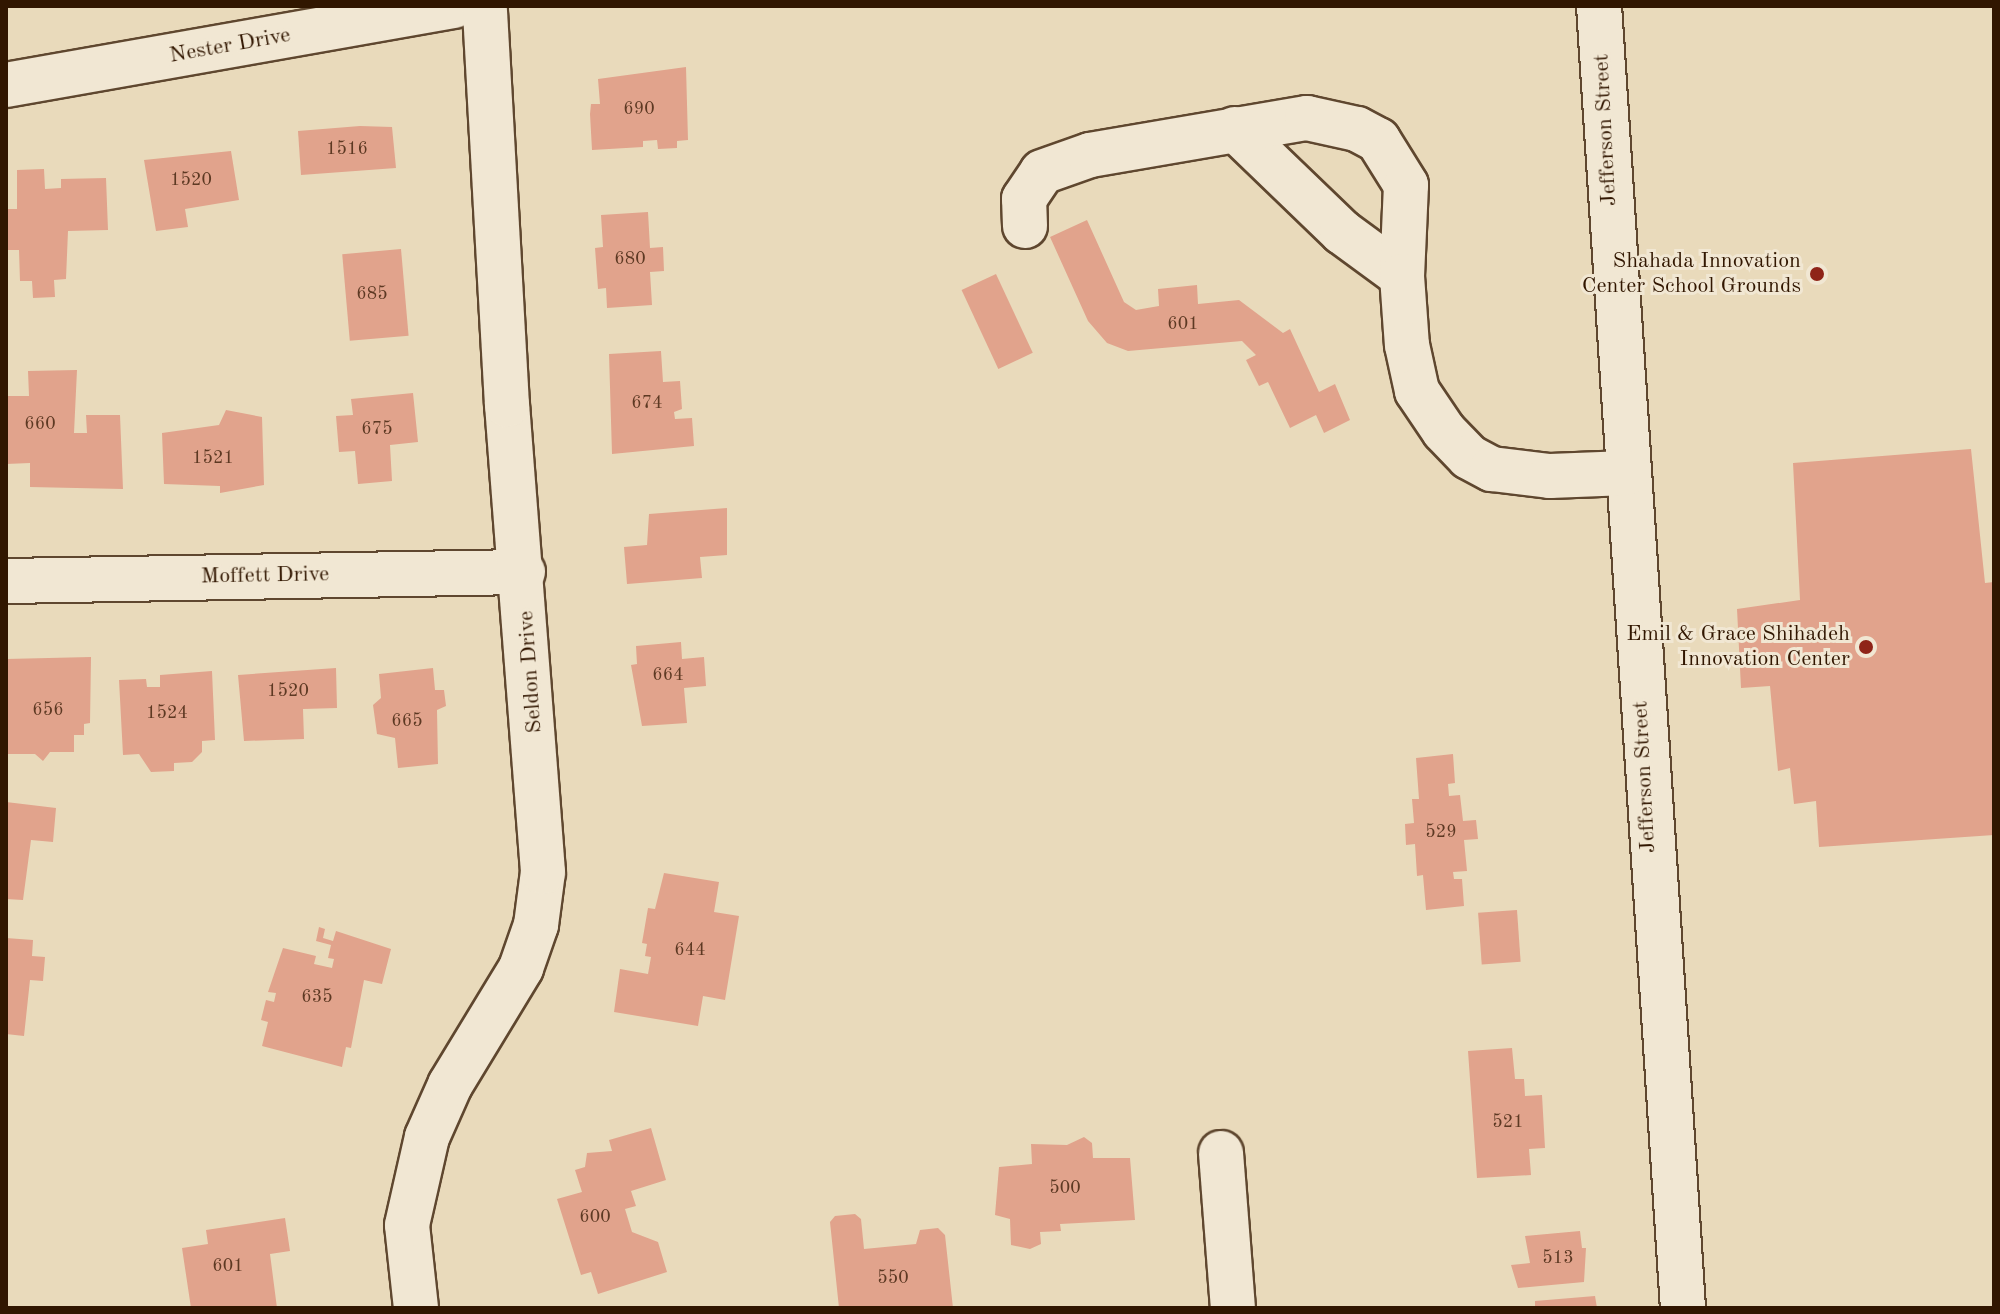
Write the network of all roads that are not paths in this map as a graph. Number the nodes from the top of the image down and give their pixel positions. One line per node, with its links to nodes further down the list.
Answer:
1 (454, 6): 4 (street, Nester Drive)
2 (485, 6): 9 (street, Seldon Drive)
3 (1599, 6): 8 (street, Jefferson Street)
4 (6, 85)
5 (1235, 129): 6 (street); 7 (street); 7 (street)
6 (1025, 226)
7 (1402, 276): 8 (street)
8 (1627, 473): 14 (street, Jefferson Street)
9 (523, 572): 10 (street, Moffett Drive); 12 (street, Seldon Drive)
10 (6, 581)
11 (1221, 1153): 13 (street)
12 (416, 1308)
13 (1233, 1308)
14 (1683, 1308)

